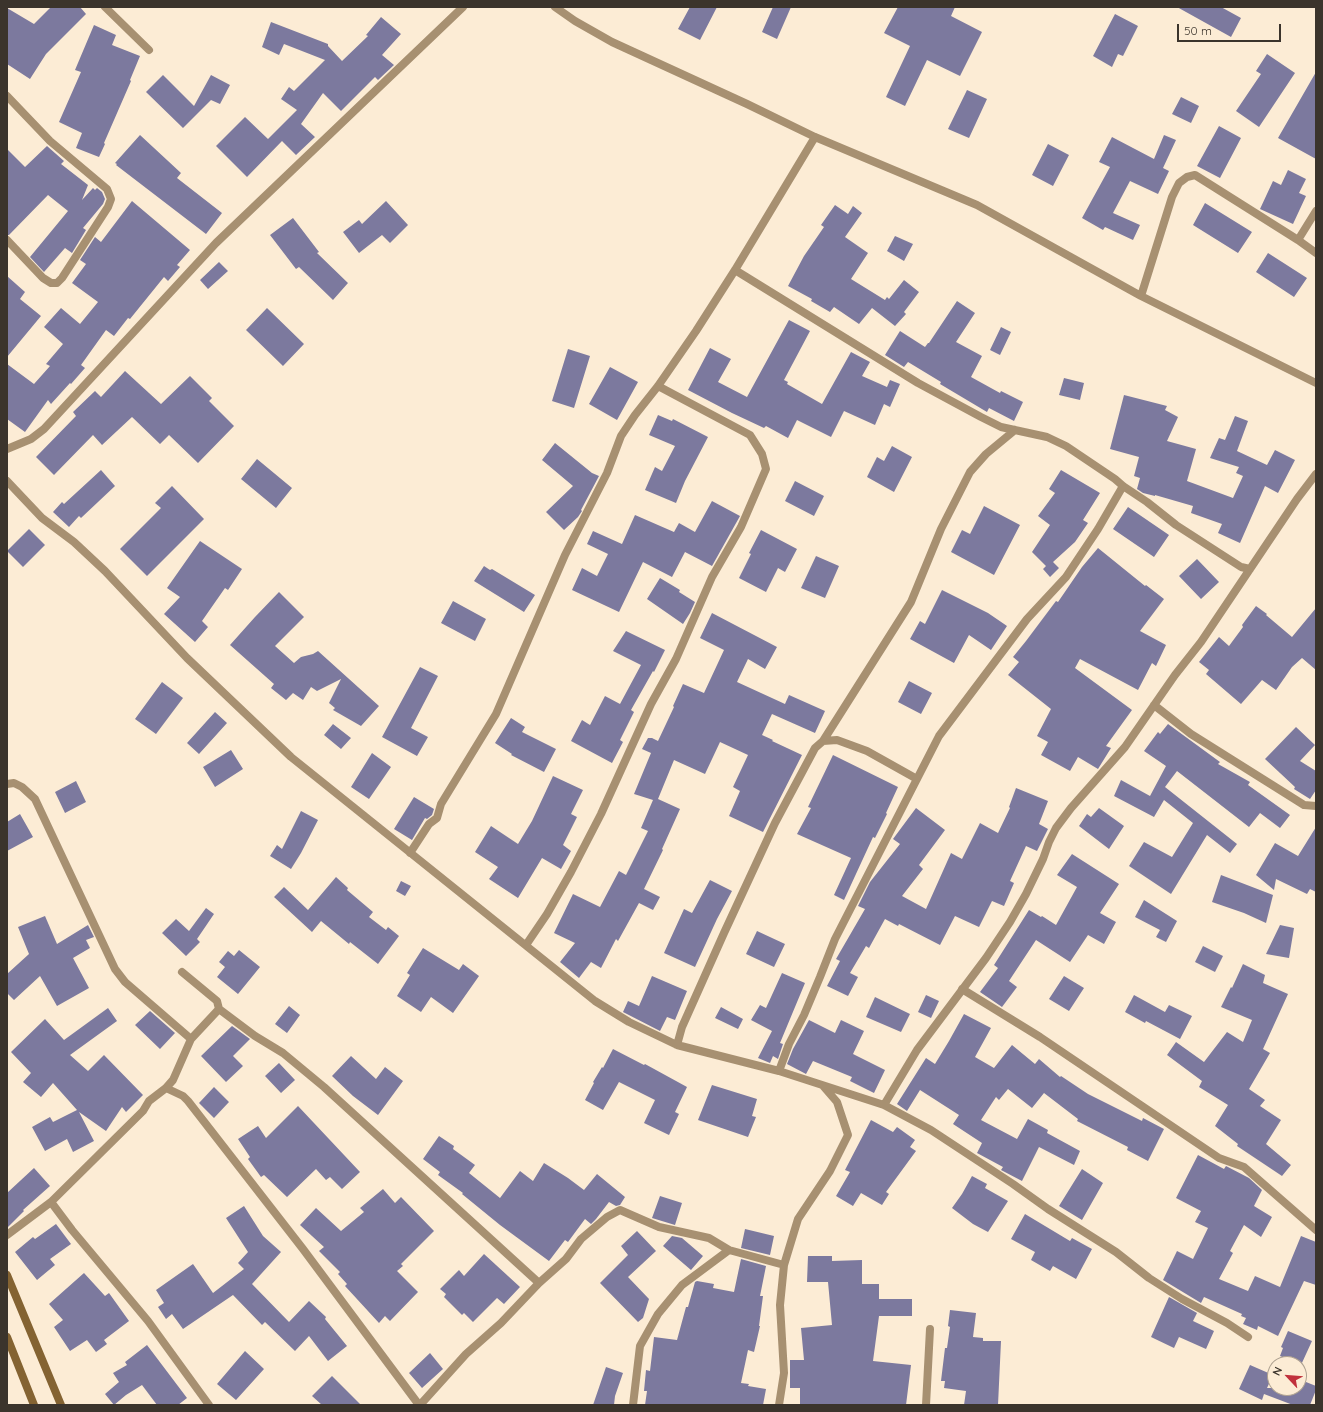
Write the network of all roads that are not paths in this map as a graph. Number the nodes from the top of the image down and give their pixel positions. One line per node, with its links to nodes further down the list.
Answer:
1 (105, 7): 4 (street)
2 (463, 7): 16 (street)
3 (555, 7): 6 (street)
4 (149, 50)
5 (7, 96): 8 (street)
6 (815, 137): 11 (street); 12 (street)
7 (1316, 211): 9 (street)
8 (7, 240)
9 (1298, 240): 10 (street); 12 (street)
10 (1316, 253)
11 (735, 270): 14 (street); 15 (street)
12 (1141, 296): 13 (street)
13 (1316, 383)
14 (658, 386): 28 (street); 29 (street)
15 (1015, 430): 19 (street); 24 (street)
16 (7, 449)
17 (1316, 474): 21 (street)
18 (7, 481): 28 (street)
19 (1123, 486): 20 (street); 25 (street)
20 (1241, 567): 21 (street); 22 (street)
21 (1250, 569): 22 (street)
22 (1245, 578): 23 (street)
23 (1154, 705): 27 (street); 31 (street)
24 (823, 741): 25 (street); 34 (street)
25 (917, 780): 35 (street)
26 (7, 784): 33 (street)
27 (1316, 806)
28 (410, 853): 29 (street)
29 (526, 945): 34 (street)
30 (182, 972): 32 (street)
31 (962, 989): 38 (street); 40 (street)
32 (219, 1009): 33 (street); 45 (street)
33 (191, 1039): 37 (street)
34 (677, 1044): 35 (street)
35 (779, 1071): 36 (street)
36 (824, 1086): 38 (street); 43 (street)
37 (166, 1088): 39 (street); 52 (street)
38 (884, 1105): 48 (street)
39 (51, 1202): 41 (street); 51 (street)
40 (1316, 1230)
41 (7, 1235)
42 (729, 1250): 43 (street); 45 (street); 53 (street)
43 (784, 1265): 54 (street)
44 (7, 1275): 50 (main road)
45 (539, 1283): 52 (street)
46 (930, 1329): 55 (street)
47 (7, 1337): 49 (main road)
48 (1248, 1337)
49 (34, 1405)
50 (61, 1405)
51 (209, 1405)
52 (419, 1405)
53 (633, 1405)
54 (779, 1405)
55 (926, 1405)

